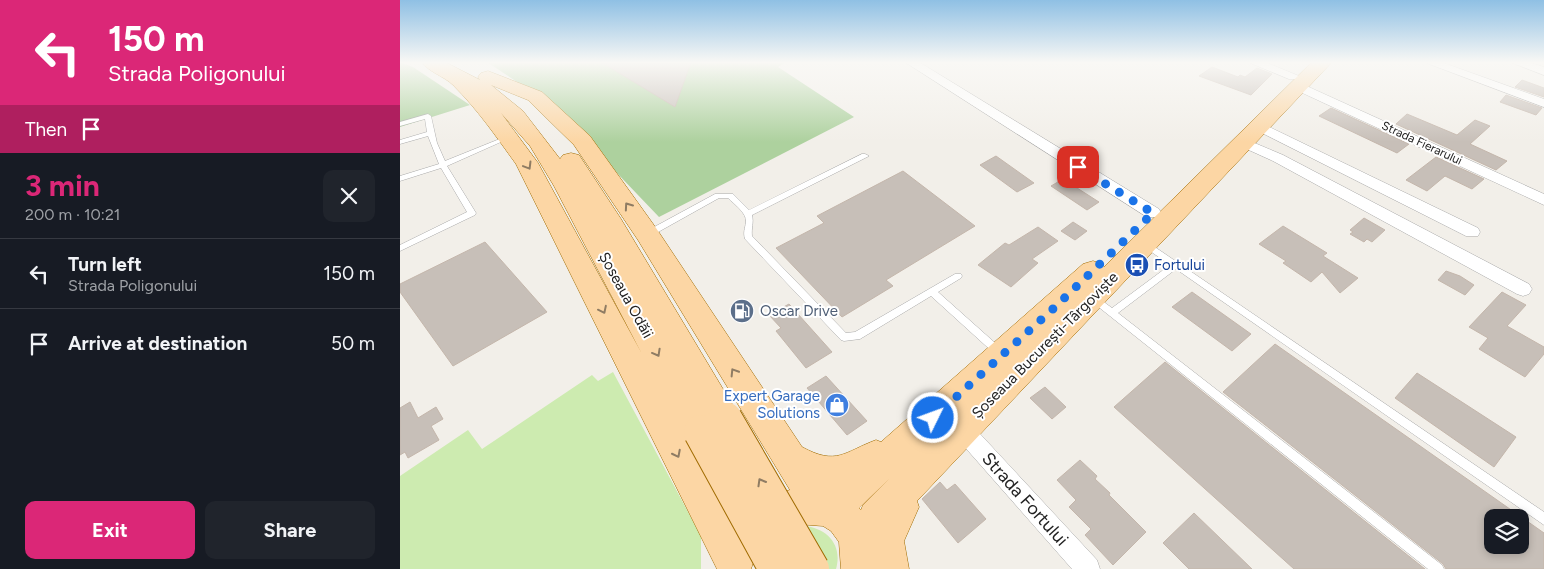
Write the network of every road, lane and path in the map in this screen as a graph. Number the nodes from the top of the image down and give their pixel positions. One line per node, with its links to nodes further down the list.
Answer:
1 (470, 89): 14 (main road)
2 (483, 89): 33 (main road, Șoseaua Odăii, one-way to 33)
3 (503, 89): 33 (main road, Șoseaua Odăii)
4 (517, 89): 23 (main road, one-way to 4)
5 (954, 89): 20 (street)
6 (1286, 89): 20 (main road, Șoseaua București-Târgoviște)
7 (1289, 89): 13 (main road, Șoseaua București-Târgoviște)
8 (1326, 89): 19 (street, Strada Fierarului)
9 (1504, 89): 10 (street)
10 (1544, 103)
11 (400, 124): 12 (lane)
12 (430, 133): 15 (lane); 17 (lane)
13 (1253, 135): 22 (street); 24 (main road, Șoseaua București-Târgoviște); 28 (street)
14 (510, 137): 17 (lane); 39 (main road, one-way to 39)
15 (400, 142)
16 (865, 156): 21 (lane)
17 (443, 165): 18 (lane); 25 (lane)
18 (400, 179)
19 (1544, 200)
20 (1153, 213): 32 (main road, Șoseaua București-Târgoviște)
21 (748, 214): 23 (lane); 29 (lane)
22 (1472, 232)
23 (647, 234): 35 (main road, one-way to 23)
24 (1145, 244): 26 (lane); 30 (main road, Șoseaua București-Târgoviște)
25 (400, 248)
26 (1175, 266): 31 (lane); 37 (lane)
27 (958, 276): 29 (lane)
28 (1523, 289)
29 (932, 292): 32 (lane)
30 (1092, 297): 31 (lane); 34 (main road, Șoseaua București-Târgoviște)
31 (1112, 313): 43 (lane)
32 (1002, 355): 34 (main road, Șoseaua București-Târgoviște)
33 (713, 426): 40 (main road, Șoseaua Odăii, bridge); 41 (main road, Șoseaua Odăii, one-way to 33, bridge)
34 (946, 431): 35 (main road); 36 (main road, Șoseaua București-Târgoviște); 38 (main road); 42 (street, Strada Fortului)
35 (789, 458): 36 (main road)
36 (824, 507): 38 (main road); 39 (main road)
37 (1544, 519)
38 (867, 564)
39 (733, 566)
40 (776, 569)
41 (812, 569)
42 (1088, 569)
43 (1438, 569)

